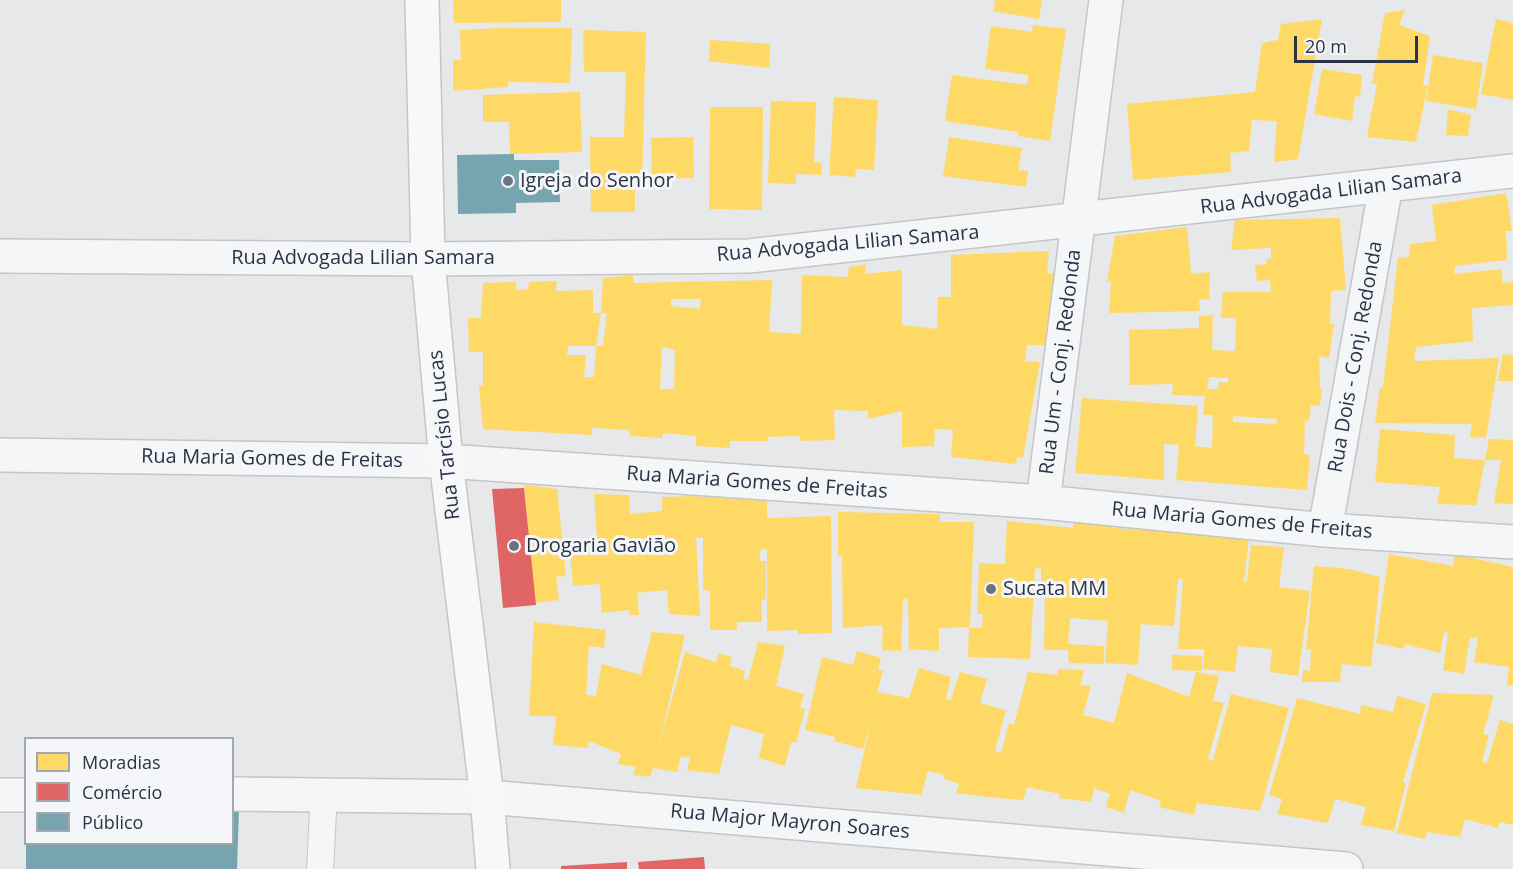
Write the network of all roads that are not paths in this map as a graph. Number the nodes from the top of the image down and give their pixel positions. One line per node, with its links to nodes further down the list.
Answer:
1 (422, 0): 7 (street, Rua Tarcísio Lucas)
2 (1106, 0): 5 (street, Rua Um - Conj. Redonda)
3 (1513, 171): 4 (street, Rua Advogada Lilian Samara)
4 (1386, 185): 5 (street, Rua Advogada Lilian Samara); 11 (street, Rua Dois - Conj. Redonda)
5 (1078, 222): 7 (street, Rua Advogada Lilian Samara); 10 (street, Rua Um - Conj. Redonda)
6 (0, 256): 7 (street, Rua Advogada Lilian Samara)
7 (428, 260): 9 (street, Rua Tarcísio Lucas)
8 (0, 455): 9 (street, Rua Maria Gomes de Freitas)
9 (446, 461): 10 (street, Rua Maria Gomes de Freitas); 17 (street, Rua Tarcísio Lucas)
10 (1043, 502): 11 (street, Rua Maria Gomes de Freitas)
11 (1325, 530): 12 (street, Rua Maria Gomes de Freitas)
12 (1513, 542)
13 (234, 794): 14 (street, Rua Major Mayron Soares)
14 (324, 794): 17 (street, Rua Major Mayron Soares); 18 (lane)
15 (0, 795): 16 (street)
16 (24, 795)
17 (487, 797): 19 (street, Rua Tarcísio Lucas); 20 (street, Rua Major Mayron Soares)
18 (320, 869)
19 (493, 869)
20 (1346, 869)

